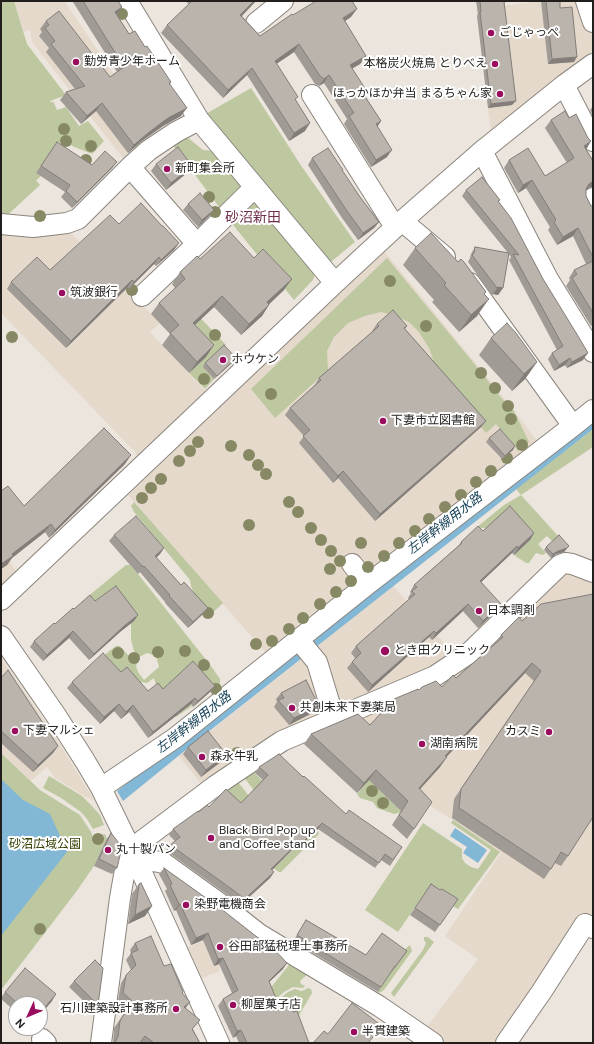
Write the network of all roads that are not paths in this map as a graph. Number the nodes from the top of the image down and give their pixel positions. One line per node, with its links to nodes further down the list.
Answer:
1 (127, 1): 9 (street)
2 (283, 1): 5 (street)
3 (586, 1): 4 (street)
4 (593, 22)
5 (256, 23)
6 (593, 64): 7 (street)
7 (564, 85): 10 (street); 11 (street)
8 (312, 95): 17 (street)
9 (199, 120): 12 (street); 13 (street)
10 (593, 141)
11 (482, 151): 17 (street); 21 (street)
12 (130, 167): 16 (street); 18 (street)
13 (255, 187): 18 (street); 19 (street)
14 (593, 198): 15 (street)
15 (593, 205)
16 (1, 224)
17 (399, 224): 19 (street); 23 (street)
18 (197, 244): 20 (street)
19 (335, 283): 27 (street)
20 (142, 296)
21 (593, 352)
22 (593, 410): 23 (street)
23 (573, 426): 26 (street)
24 (352, 564): 26 (street)
25 (593, 572): 30 (street)
26 (368, 584): 29 (street)
27 (1, 600)
28 (1, 636): 31 (street)
29 (298, 639): 30 (street); 31 (street)
30 (334, 718): 32 (street)
31 (100, 788): 32 (street)
32 (134, 856): 34 (street); 35 (street); 36 (street)
33 (593, 928): 37 (street)
34 (101, 1043)
35 (219, 1043)
36 (433, 1043)
37 (506, 1043)

